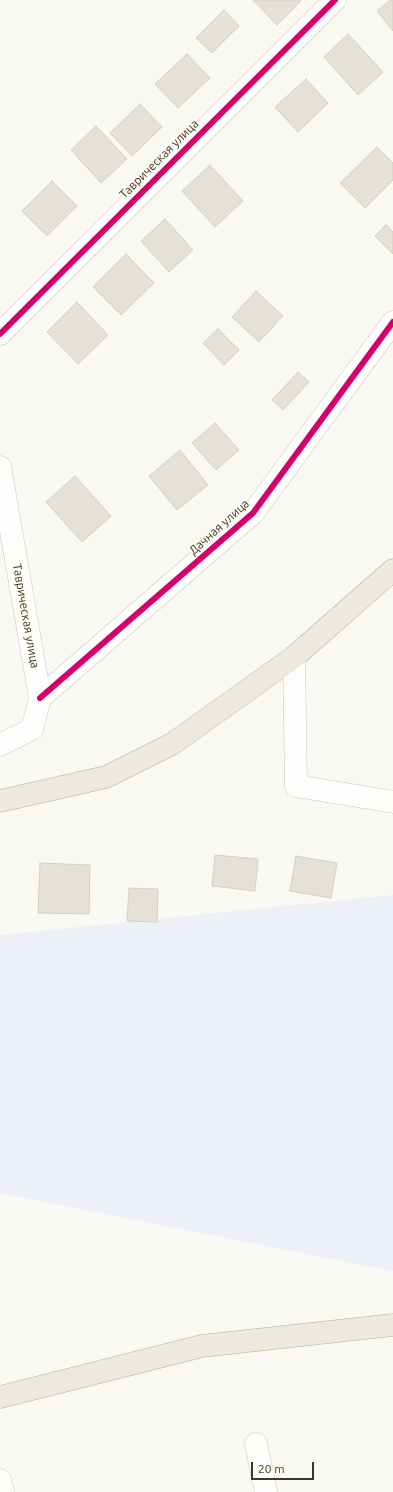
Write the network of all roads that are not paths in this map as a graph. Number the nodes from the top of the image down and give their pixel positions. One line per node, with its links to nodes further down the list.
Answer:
1 (334, 0): 3 (street, Таврическая улица)
2 (393, 322): 7 (street, Дачная улица)
3 (0, 334)
4 (0, 467): 7 (street, Таврическая улица)
5 (393, 570): 6 (main road)
6 (294, 657): 9 (main road); 10 (street)
7 (40, 698): 8 (street, Таврическая улица)
8 (0, 745)
9 (0, 801)
10 (393, 802)
11 (393, 1325): 12 (main road)
12 (0, 1397)
13 (256, 1444): 16 (street)
14 (0, 1480): 15 (street)
15 (3, 1492)
16 (266, 1492)

